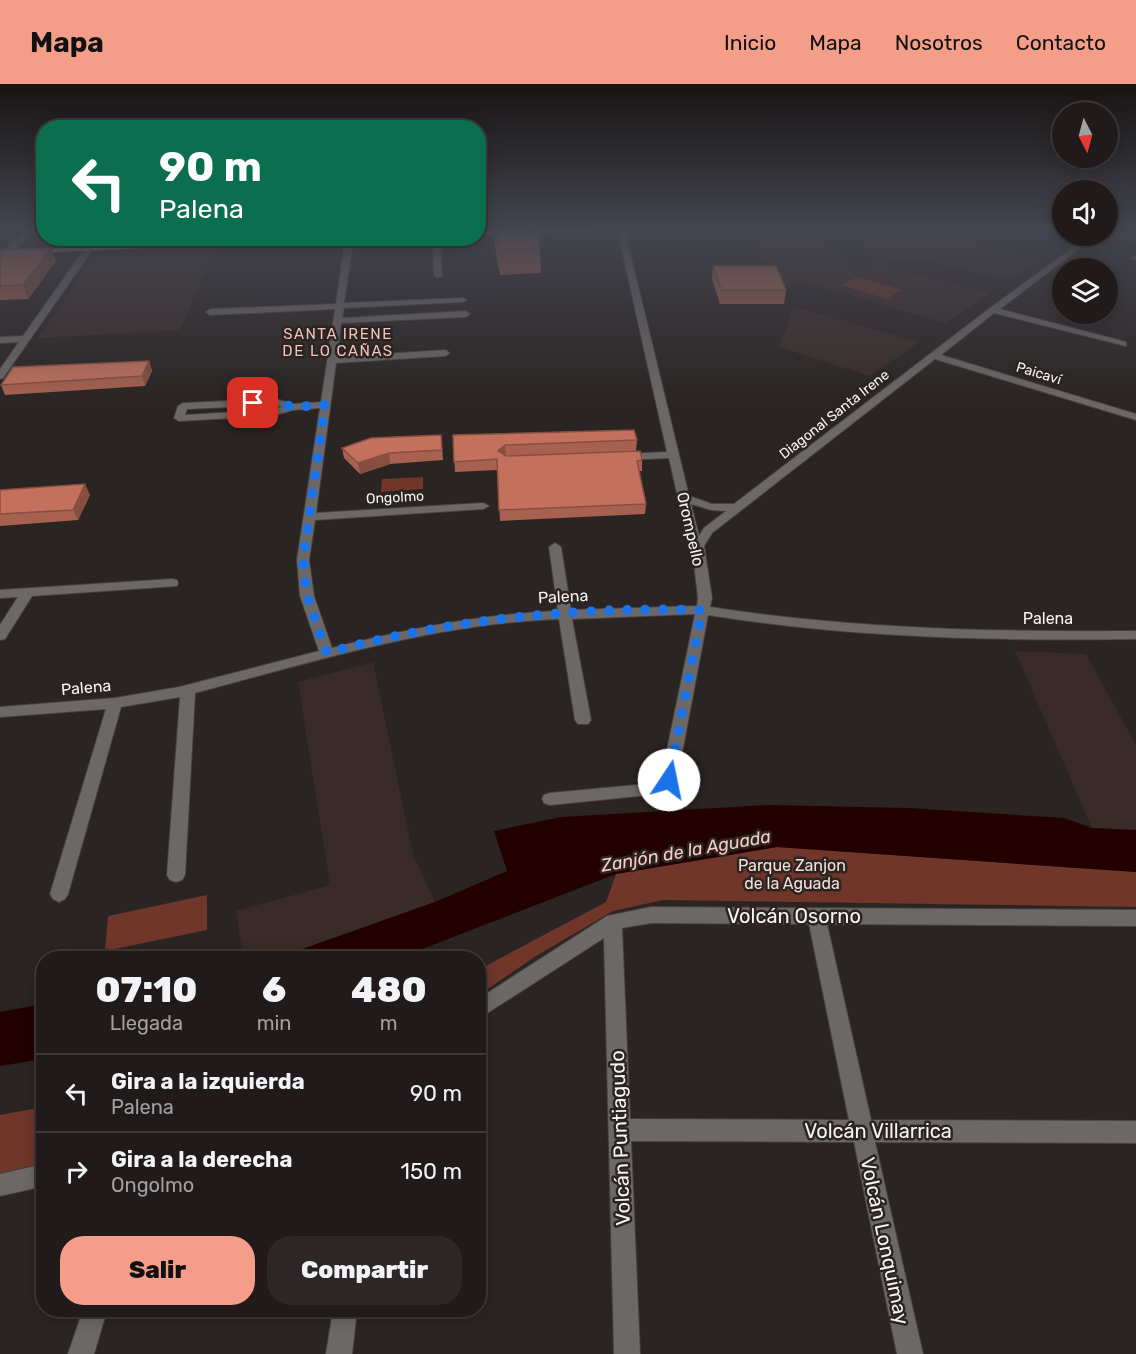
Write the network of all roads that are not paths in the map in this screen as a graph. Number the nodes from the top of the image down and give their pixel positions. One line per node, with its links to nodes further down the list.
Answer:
1 (62, 287): 11 (street)
2 (342, 287): 6 (street)
3 (632, 287): 21 (street, Orompello)
4 (1024, 287): 7 (street, Diagonal Santa Irene)
5 (463, 300): 6 (street)
6 (340, 306): 8 (street); 10 (street)
7 (993, 310): 13 (street); 15 (street, Diagonal Santa Irene)
8 (210, 312)
9 (466, 314): 10 (street)
10 (337, 321): 16 (street)
11 (26, 339): 12 (street); 17 (street)
12 (0, 340)
13 (1123, 344)
14 (445, 353): 16 (street)
15 (934, 356): 20 (street, Paicaví); 25 (street, Diagonal Santa Irene)
16 (332, 360): 18 (street)
17 (0, 376)
18 (325, 405): 19 (street); 26 (street)
19 (292, 407): 19 (street)
20 (1136, 417)
21 (673, 455): 22 (street); 23 (street, Orompello)
22 (611, 458)
23 (683, 498): 25 (street); 27 (street, Orompello)
24 (483, 506): 26 (street, Ongolmo)
25 (737, 508): 27 (street, Diagonal Santa Irene)
26 (309, 517): 36 (street)
27 (698, 546): 32 (street, Orompello)
28 (555, 547): 33 (street)
29 (172, 583): 30 (street)
30 (28, 592): 31 (street); 35 (street)
31 (0, 594)
32 (702, 610): 33 (street, Palena); 34 (street, Palena); 41 (street, Orompello)
33 (564, 614): 36 (street, Palena); 40 (street)
34 (1136, 635)
35 (0, 636)
36 (327, 653): 37 (street, Palena)
37 (188, 690): 38 (street, Palena); 42 (street)
38 (116, 703): 39 (street, Palena); 43 (street)
39 (0, 712)
40 (583, 720)
41 (550, 799)
42 (176, 875)
43 (59, 894)
44 (816, 916): 45 (street, Volcán Osorno); 46 (street, Volcán Osorno); 49 (street, Volcán Lonquimay)
45 (1136, 918)
46 (613, 922): 47 (street, Volcán Osorno); 48 (street, Volcán Puntiagudo)
47 (486, 1005)
48 (620, 1130): 49 (street, Volcán Villarrica); 57 (street, Volcán Puntiagudo)
49 (862, 1131): 50 (street, Volcán Villarrica); 58 (street, Volcán Lonquimay)
50 (1136, 1132)
51 (36, 1177): 52 (street)
52 (0, 1185)
53 (93, 1317): 55 (street)
54 (344, 1317): 56 (street)
55 (81, 1354)
56 (339, 1354)
57 (627, 1354)
58 (910, 1354)

